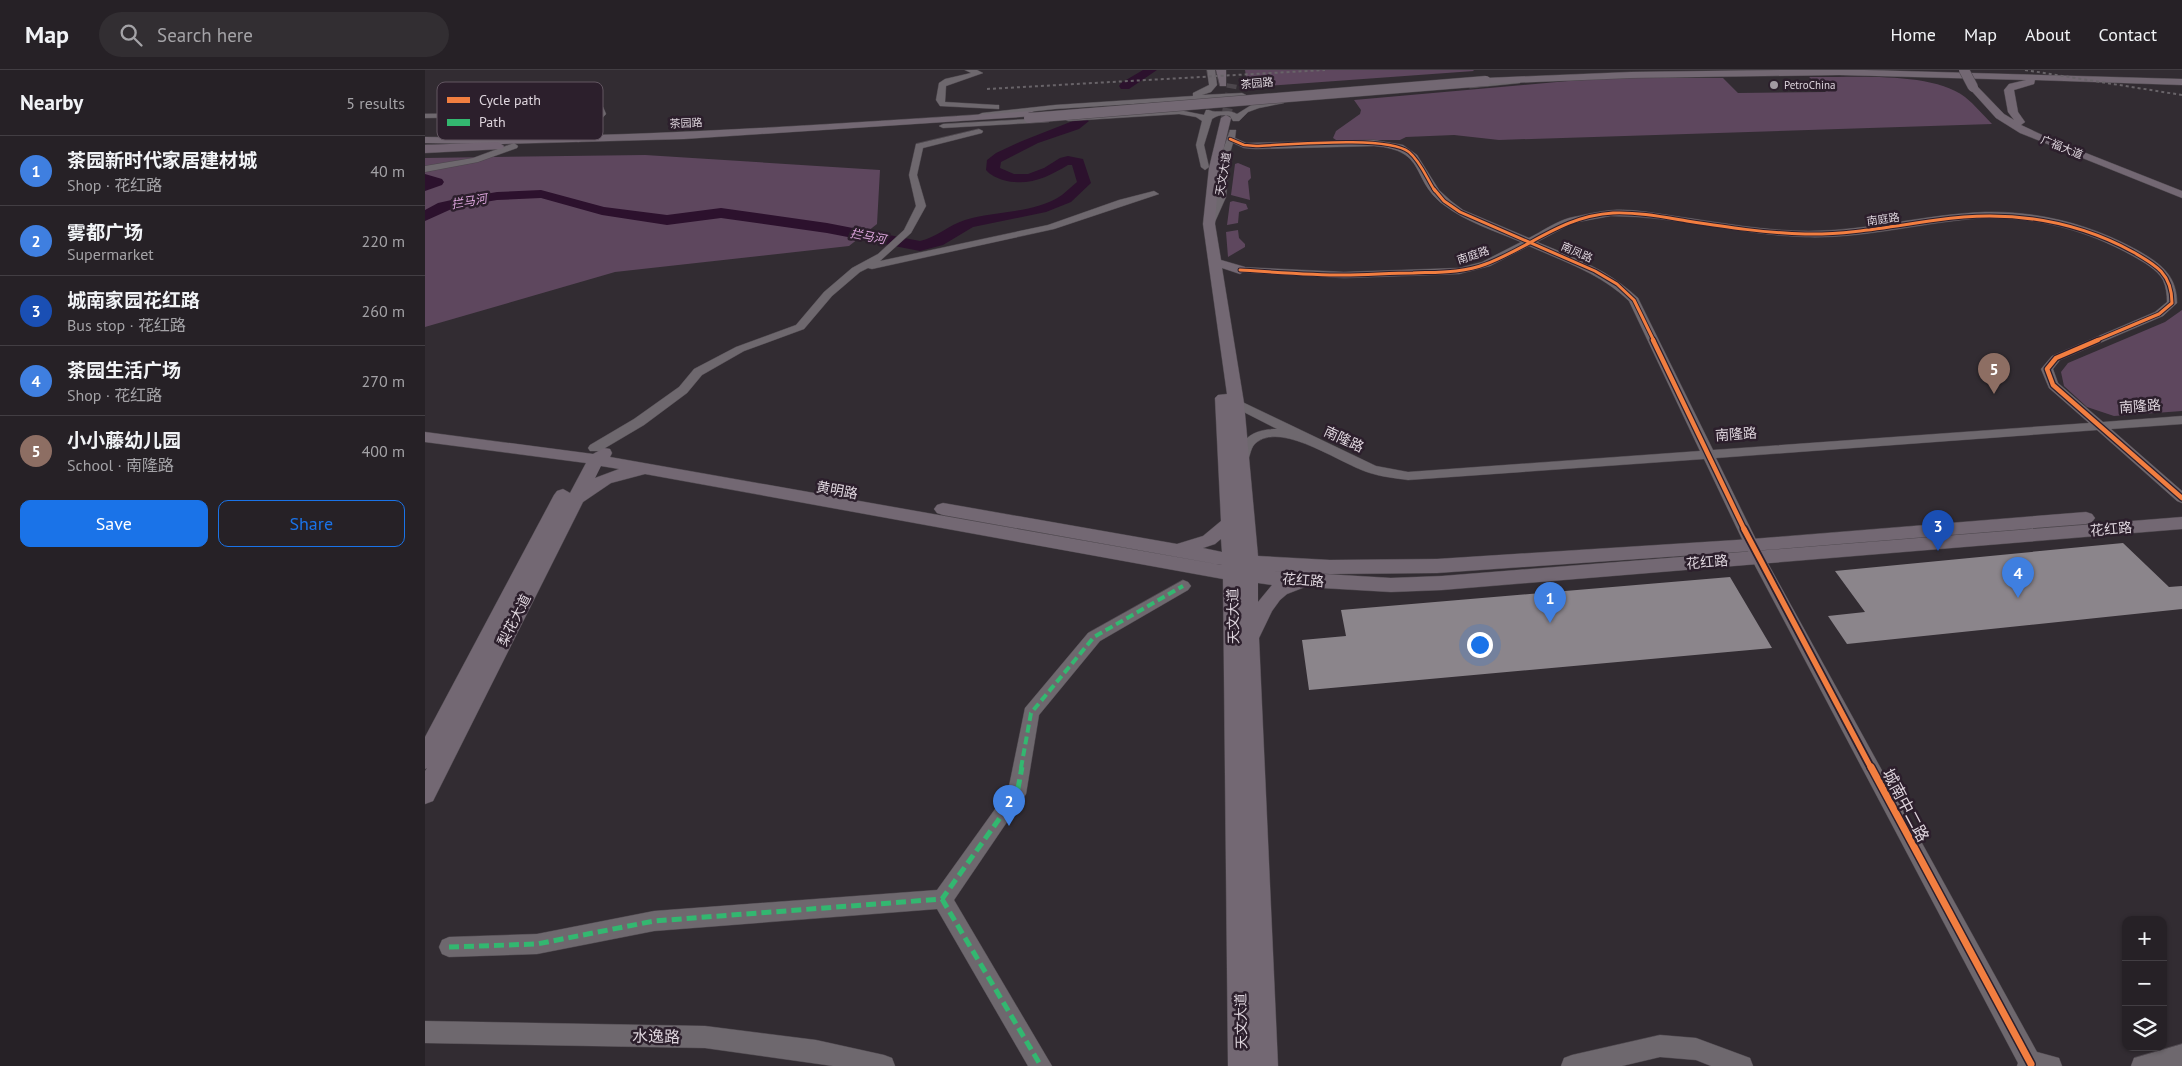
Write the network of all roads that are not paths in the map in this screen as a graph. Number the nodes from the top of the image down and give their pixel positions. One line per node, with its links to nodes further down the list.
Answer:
1 (969, 70): 30 (street)
2 (1211, 70): 18 (street)
3 (1221, 70): 18 (main road)
4 (1229, 70): 18 (main road)
5 (1628, 70): 14 (main road, 茶园路)
6 (1939, 70): 10 (main road)
7 (1964, 70): 26 (main road, 广福大道, bridge)
8 (1975, 70): 34 (main road, 广福大道)
9 (2136, 71): 10 (main road)
10 (2008, 72): 13 (main road)
11 (1904, 74): 12 (main road, 茶园路); 15 (main road, 茶园路); 19 (main road)
12 (2043, 78): 16 (main road, 茶园路); 34 (main road)
13 (2182, 78)
14 (1485, 79): 15 (main road, 茶园路); 35 (main road, 茶园路, bridge)
15 (1527, 79): 25 (street, 茶园路)
16 (2084, 79): 17 (main road, 茶园路); 21 (main road)
17 (2182, 82)
18 (1223, 84): 24 (street)
19 (1949, 85)
20 (1962, 91): 26 (main road)
21 (2182, 92)
22 (1243, 95): 23 (street, 茶园路); 27 (street, 天文大道)
23 (1215, 97): 24 (street, 茶园路); 28 (street, 天文大道)
24 (1166, 100): 29 (street); 30 (street, 茶园路)
25 (1283, 101): 27 (street, 茶园路); 31 (street)
26 (1985, 102): 48 (main road, 广福大道)
27 (1237, 105): 28 (street, 茶园路); 31 (street, 天文大道)
28 (1212, 106): 29 (street, 茶园路); 33 (street, 天文大道)
29 (1166, 110): 32 (street, 茶园路)
30 (1016, 111): 35 (street, 茶园路)
31 (1227, 118): 33 (street); 38 (street, 天文大道); 44 (main road, 天文大道); 49 (main road, 天文大道)
32 (1057, 119): 33 (street); 36 (street, 茶园路)
33 (1205, 120): 44 (street, 天文大道)
34 (2020, 122): 46 (main road, 广福大道)
35 (945, 123): 36 (street, 茶园路); 37 (main road, 茶园路); 40 (main road, 茶园路)
36 (996, 124): 52 (street)
37 (603, 138)
38 (1230, 139): 41 (street); 43 (street, 天文大道)
39 (498, 146): 40 (main road, 茶园路); 42 (highway)
40 (514, 146): 45 (street)
41 (1256, 146): 43 (street); 50 (street, 南凤路)
42 (425, 148)
43 (1226, 154): 49 (street, 天文大道)
44 (1205, 167): 69 (main road, 天文大道)
45 (425, 169)
46 (2182, 189)
47 (1154, 194): 52 (street)
48 (2182, 195)
49 (1209, 224): 51 (main road, 天文大道)
50 (1528, 242): 53 (street, 南庭路); 57 (street, 南庭路); 61 (street, 南凤路)
51 (1215, 262): 53 (main road); 54 (main road, 天文大道)
52 (855, 270): 62 (street)
53 (1240, 270): 54 (main road)
54 (1217, 280): 55 (main road, 天文大道)
55 (1236, 403): 59 (street, 南隆路); 63 (main road, 天文大道)
56 (2182, 420): 57 (street, 南隆路)
57 (2099, 425): 61 (street, 南隆路); 65 (street, 南庭路)
58 (425, 428): 62 (main road, 黄明路)
59 (1299, 436): 61 (street, 南隆路); 63 (street)
60 (425, 437): 62 (main road, 黄明路)
61 (1707, 452): 71 (street, 南凤路)
62 (596, 453): 64 (main road, 黄明路); 66 (main road, 梨花大道); 70 (main road, 黄明路); 77 (main road, 梨花大道)
63 (1241, 459): 72 (main road, 天文大道)
64 (658, 470): 66 (main road); 72 (main road, 黄明路)
65 (2182, 498)
66 (574, 503): 78 (main road, 梨花大道)
67 (2182, 510): 71 (main road, 花红路)
68 (2182, 523): 71 (main road, 花红路)
69 (1228, 524): 70 (main road); 72 (main road, 天文大道)
70 (1178, 550): 72 (main road, 黄明路)
71 (1755, 552): 73 (main road, 花红路); 83 (street, 城南中二路)
72 (1240, 567): 73 (main road, 花红路); 74 (main road, 花红路); 76 (main road, 天文大道); 86 (main road, 天文大道)
73 (1439, 575): 74 (main road, 花红路)
74 (1316, 581): 76 (main road)
75 (1183, 586): 79 (street)
76 (1250, 638): 87 (main road, 天文大道)
77 (425, 759)
78 (425, 794)
79 (942, 899): 80 (street); 85 (street)
80 (449, 947)
81 (425, 1032): 84 (street, 水逸路)
82 (2182, 1055): 90 (street)
83 (2037, 1065)
84 (884, 1066)
85 (1041, 1066)
86 (1242, 1066)
87 (1264, 1066)
88 (1572, 1066): 89 (street)
89 (1742, 1066)
90 (2142, 1066)

